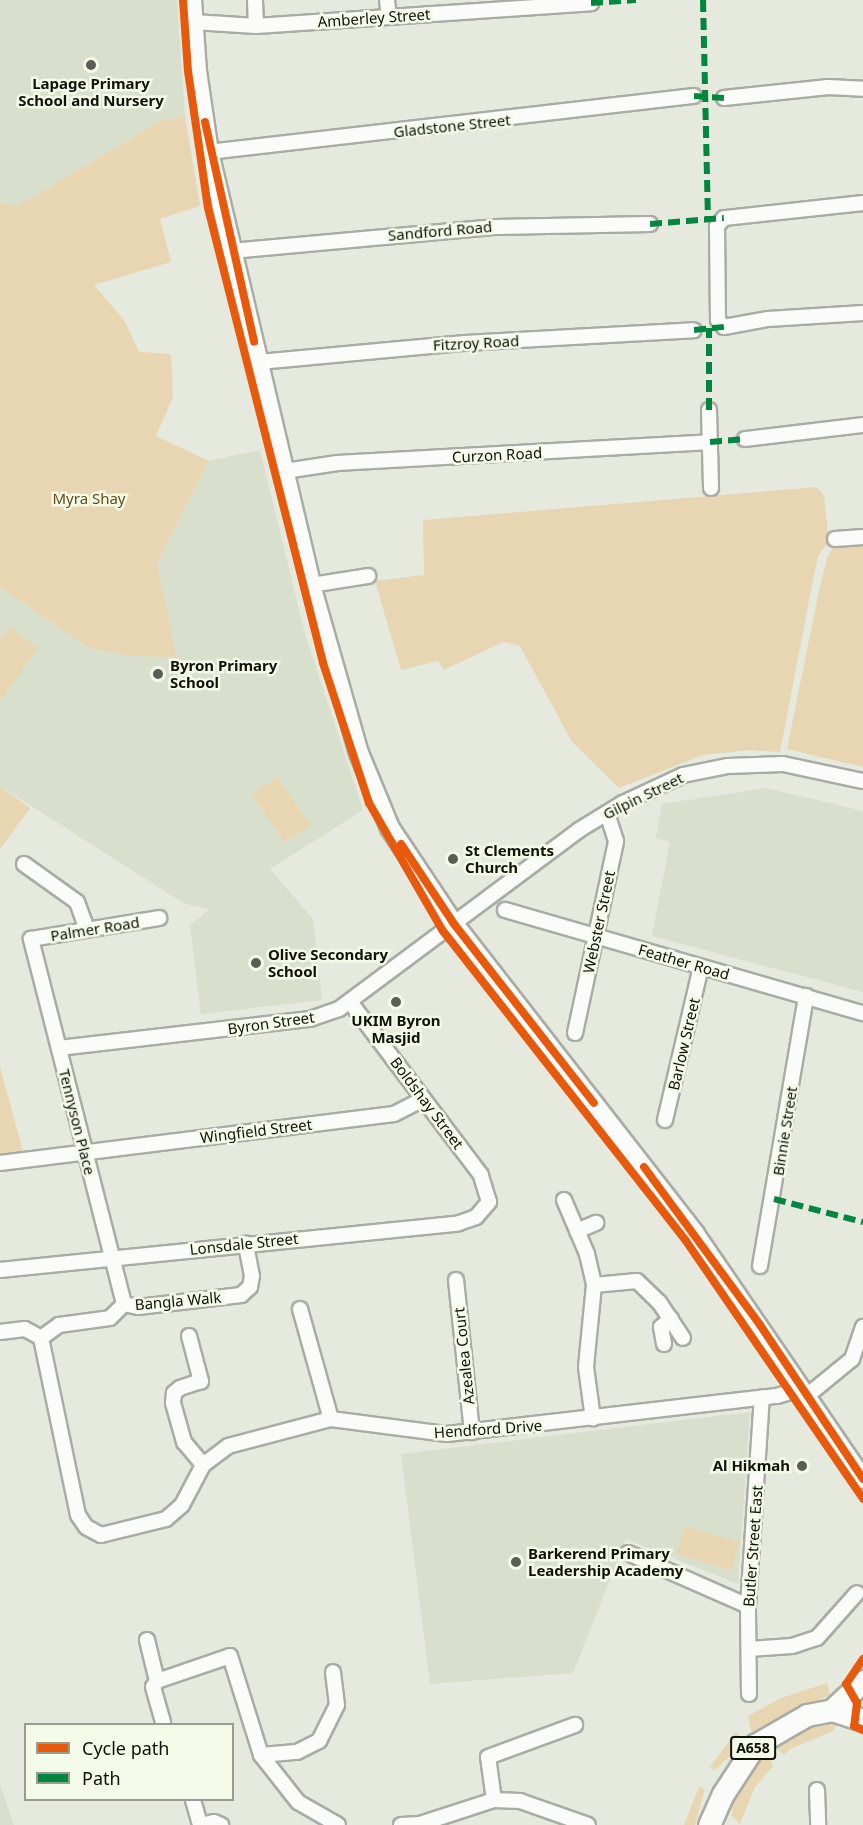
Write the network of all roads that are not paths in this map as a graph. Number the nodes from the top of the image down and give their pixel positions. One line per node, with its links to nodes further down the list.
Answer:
1 (192, 0): 7 (main road)
2 (255, 0): 8 (street)
3 (387, 0): 6 (street)
4 (590, 2): 5 (street, Amberley Street)
5 (472, 6): 6 (street, Amberley Street)
6 (389, 17): 8 (street, Amberley Street)
7 (194, 22): 8 (street, Amberley Street); 12 (main road)
8 (256, 26)
9 (863, 88): 11 (street)
10 (694, 96): 12 (street, Gladstone Street)
11 (724, 98)
12 (209, 152): 15 (main road)
13 (863, 202): 16 (street)
14 (650, 224): 15 (street, Sandford Road)
15 (231, 251): 18 (main road)
16 (863, 313)
17 (694, 330): 18 (street, Fitzroy Road)
18 (259, 362): 23 (main road)
19 (709, 410): 22 (street)
20 (863, 425): 21 (street)
21 (745, 439)
22 (710, 442): 23 (street, Curzon Road); 24 (street)
23 (285, 471): 28 (main road)
24 (711, 488)
25 (863, 537): 26 (street)
26 (835, 539)
27 (368, 576): 28 (street)
28 (311, 585): 34 (main road)
29 (863, 781): 30 (street, Gilpin Street)
30 (607, 813): 34 (street, Gilpin Street); 36 (street, Webster Street)
31 (24, 864): 35 (street)
32 (505, 910): 36 (street, Feather Road)
33 (159, 918): 35 (street, Palmer Road)
34 (454, 924): 40 (street, Byron Street); 68 (main road)
35 (87, 929): 37 (street, Palmer Road)
36 (596, 936): 38 (street, Feather Road); 42 (street, Webster Street)
37 (31, 939): 43 (street, Tennyson Place)
38 (701, 967): 39 (street, Feather Road); 45 (street, Barlow Street)
39 (806, 996): 41 (street, Feather Road); 54 (street, Binnie Street)
40 (350, 1002): 43 (street, Byron Street); 44 (street, Boldshay Street)
41 (863, 1013)
42 (575, 1033)
43 (59, 1048): 46 (street, Tennyson Place)
44 (423, 1099): 46 (street, Wingfield Street); 49 (street, Boldshay Street)
45 (665, 1120)
46 (86, 1152): 47 (street, Wingfield Street); 53 (street, Tennyson Place)
47 (0, 1163)
48 (564, 1200): 51 (street)
49 (486, 1210): 52 (street, Lonsdale Street)
50 (597, 1223): 51 (street)
51 (577, 1231): 57 (street)
52 (246, 1244): 53 (street, Lonsdale Street); 58 (street, Bangla Walk)
53 (112, 1257): 55 (street, Lonsdale Street); 58 (street, Tennyson Place)
54 (760, 1266)
55 (0, 1270)
56 (456, 1280): 73 (street, Azealea Court)
57 (594, 1285): 60 (street); 72 (street)
58 (124, 1304): 64 (street, Bangla Walk)
59 (300, 1309): 71 (street)
60 (670, 1319): 65 (street); 66 (street)
61 (863, 1327): 68 (street)
62 (0, 1332): 64 (street)
63 (189, 1336): 67 (street)
64 (41, 1338): 74 (street, Hendford Drive)
65 (683, 1338)
66 (664, 1344)
67 (201, 1381): 69 (street); 74 (street)
68 (805, 1392): 70 (street, Hendford Drive); 75 (main road)
69 (205, 1395)
70 (762, 1397): 72 (street, Hendford Drive); 78 (street, Butler Street East)
71 (331, 1419): 73 (street, Hendford Drive); 74 (street, Hendford Drive)
72 (593, 1419): 73 (street, Hendford Drive)
73 (472, 1432)
74 (203, 1465)
75 (863, 1479)
76 (628, 1553): 78 (street)
77 (857, 1593): 80 (street)
78 (748, 1606): 80 (street, Butler Street East)
79 (147, 1640): 82 (street)
80 (749, 1649): 84 (street, Butler Street East)
81 (333, 1672): 89 (street)
82 (157, 1681): 87 (street); 89 (street)
83 (863, 1682): 85 (main road, A658)
84 (749, 1694)
85 (832, 1710): 86 (main road); 99 (main road, A658)
86 (863, 1720)
87 (163, 1723)
88 (575, 1725): 91 (street)
89 (261, 1755): 96 (street)
90 (817, 1790): 100 (street)
91 (494, 1800): 93 (street); 97 (street)
92 (193, 1801): 94 (street)
93 (565, 1821): 98 (street)
94 (200, 1825): 95 (street)
95 (221, 1825)
96 (338, 1825)
97 (401, 1825)
98 (588, 1825)
99 (710, 1825)
100 (818, 1825)

